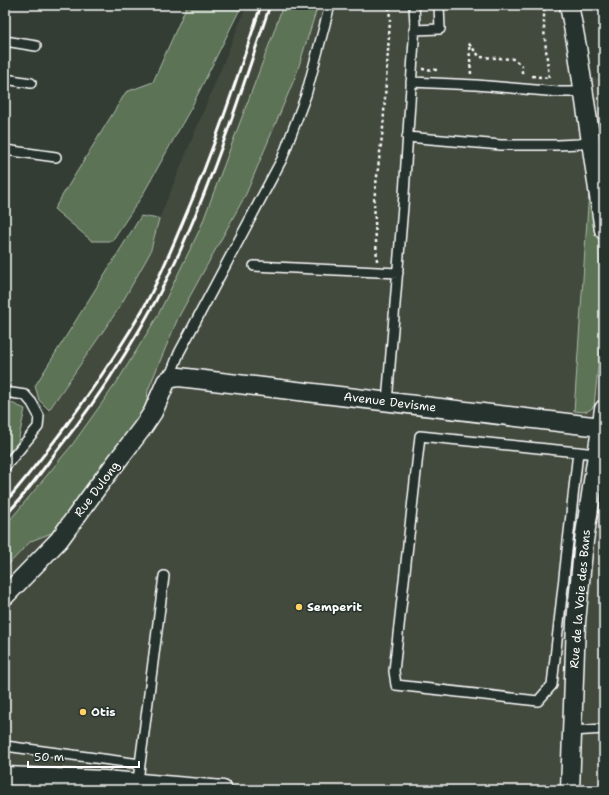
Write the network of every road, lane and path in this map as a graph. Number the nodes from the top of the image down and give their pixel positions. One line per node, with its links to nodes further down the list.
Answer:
1 (330, 5): 29 (lane)
2 (389, 5): 27 (path)
3 (414, 5): 7 (lane)
4 (439, 5): 7 (lane)
5 (544, 5): 16 (path)
6 (569, 5): 20 (street)
7 (414, 30): 10 (lane)
8 (5, 41): 9 (lane)
9 (36, 46)
10 (412, 68): 11 (path); 18 (lane)
11 (441, 70)
12 (464, 72): 13 (path)
13 (471, 72): 14 (path); 16 (path)
14 (478, 73)
15 (515, 75): 16 (path)
16 (522, 76)
17 (5, 79): 19 (lane)
18 (411, 82): 20 (lane); 21 (lane)
19 (31, 83)
20 (583, 92): 22 (street)
21 (407, 137): 22 (lane); 28 (lane)
22 (591, 142): 25 (street)
23 (5, 150): 24 (lane)
24 (56, 157)
25 (604, 230)
26 (254, 266): 27 (lane)
27 (382, 273): 28 (lane)
28 (398, 274): 31 (lane)
29 (175, 378): 31 (street, Avenue Devisme); 38 (street, Rue Dulong)
30 (5, 392): 36 (lane)
31 (387, 402): 33 (street, Avenue Devisme)
32 (604, 409): 33 (street, Rue de la Voie des Bans)
33 (601, 427): 35 (street, Rue de la Voie des Bans)
34 (578, 452): 34 (lane); 35 (lane)
35 (597, 454): 40 (street, Rue de la Voie des Bans)
36 (5, 467)
37 (164, 576): 42 (lane)
38 (5, 596)
39 (604, 729): 40 (lane)
40 (572, 731): 46 (street, Rue de la Voie des Bans)
41 (5, 746): 42 (lane)
42 (140, 764): 44 (lane)
43 (5, 776): 44 (street)
44 (138, 782): 45 (street)
45 (223, 790)
46 (570, 790)

